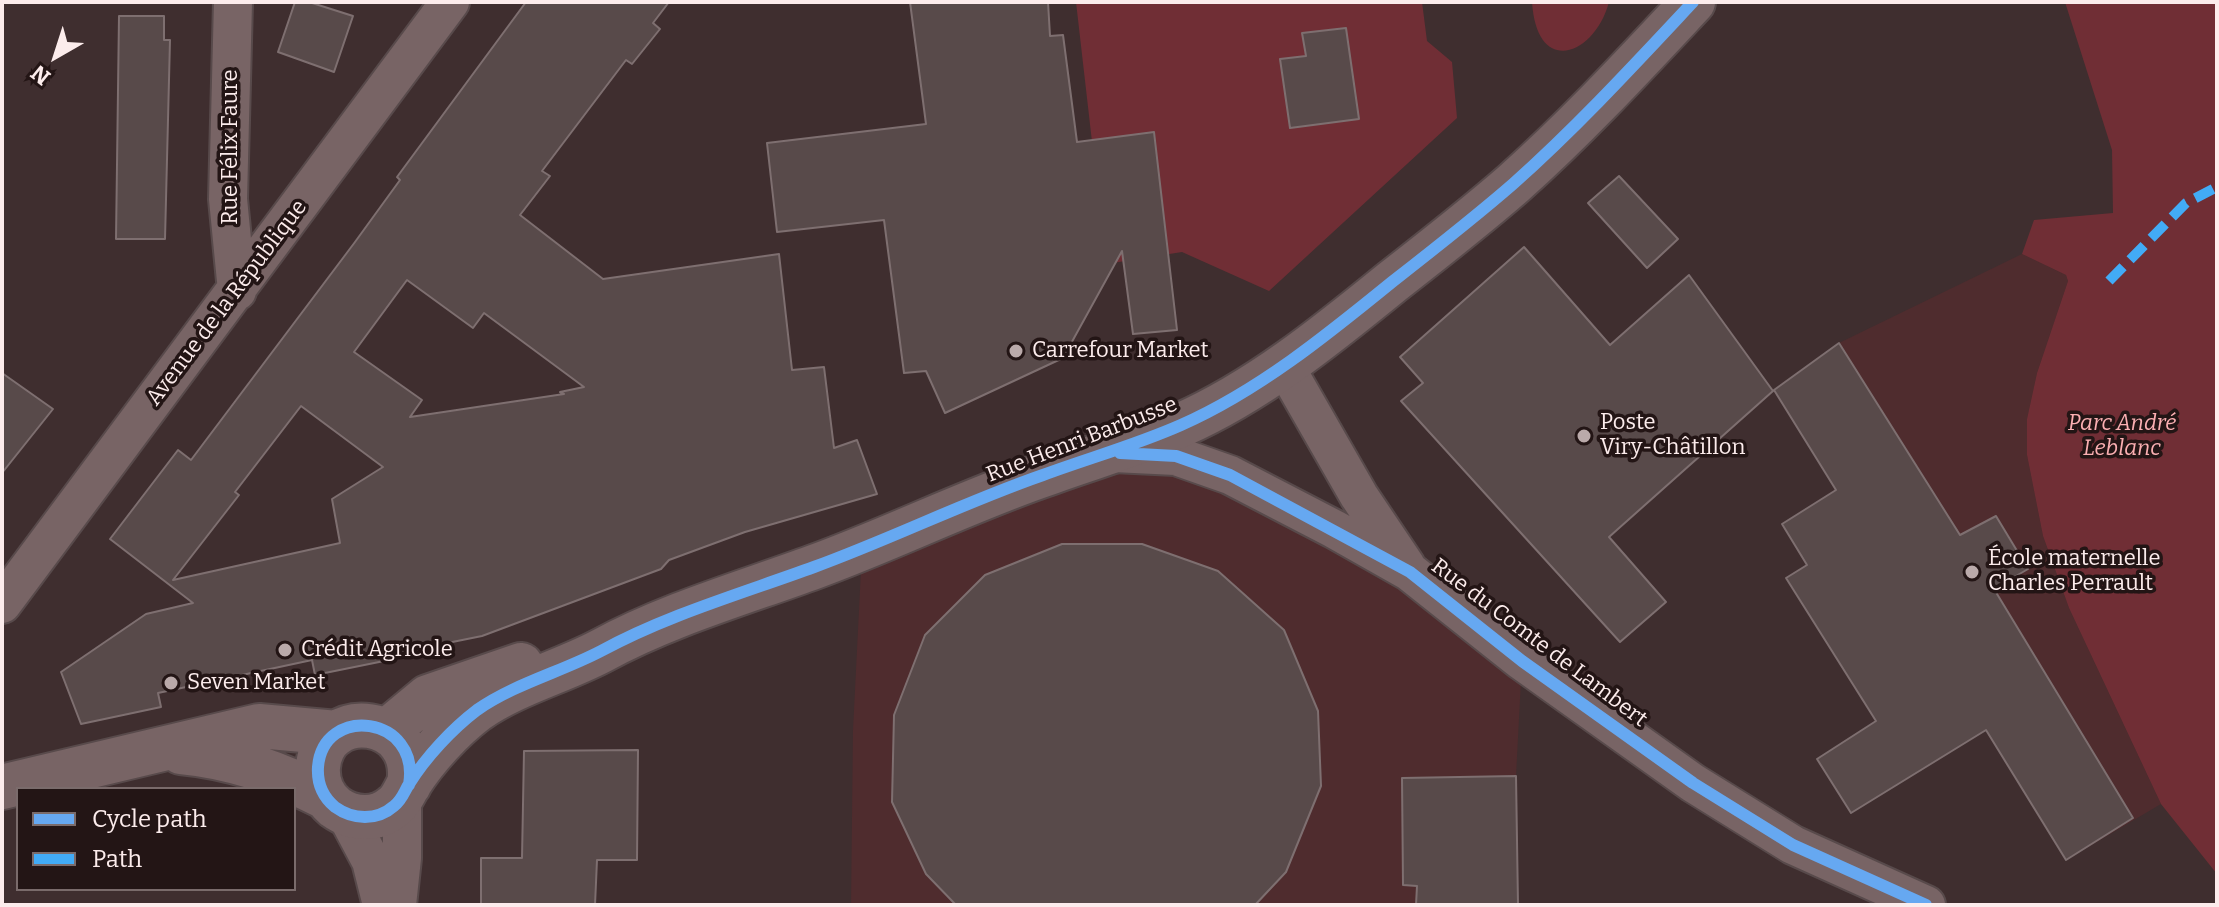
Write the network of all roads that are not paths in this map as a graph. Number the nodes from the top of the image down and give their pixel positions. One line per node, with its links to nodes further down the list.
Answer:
1 (233, 2): 4 (street, Rue Félix Faure)
2 (450, 2): 4 (street, Avenue de la République)
3 (1693, 2): 5 (street, Rue Henri Barbusse)
4 (237, 291): 8 (street, Avenue de la République)
5 (1284, 365): 6 (street, Rue Henri Barbusse); 7 (street, Rue du Comte de Lambert)
6 (1112, 453): 7 (street, Rue du Comte de Lambert); 9 (street, Rue Henri Barbusse)
7 (1410, 572): 20 (street, Rue du Comte de Lambert)
8 (2, 604)
9 (627, 637): 10 (street, Rue Henri Barbusse); 16 (street, Rue Henri Barbusse)
10 (387, 731): 11 (street); 16 (street)
11 (337, 733): 12 (street); 17 (street)
12 (159, 750): 14 (street); 17 (street)
13 (2, 761): 14 (street)
14 (73, 770): 15 (street)
15 (2, 787)
16 (405, 792): 17 (street); 19 (street)
17 (335, 805): 18 (street)
18 (382, 905)
19 (397, 905)
20 (1926, 905)

